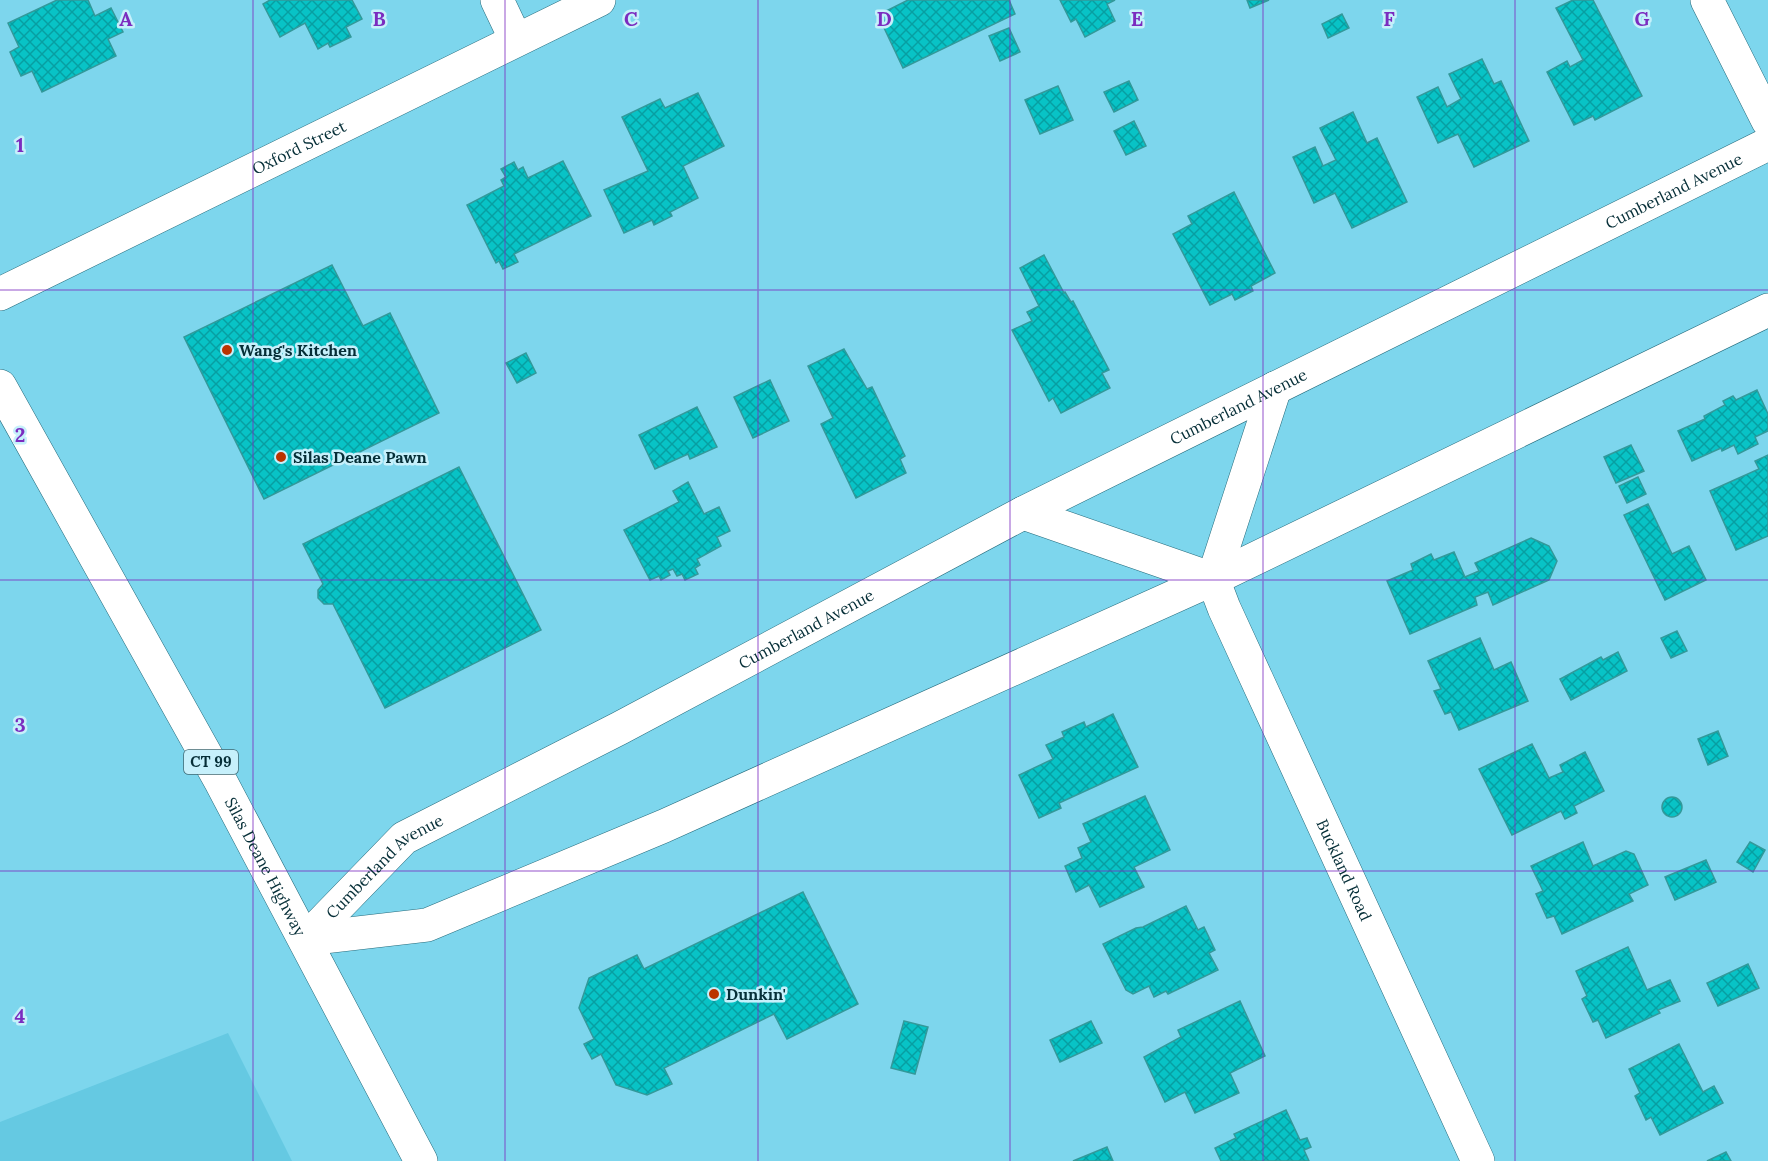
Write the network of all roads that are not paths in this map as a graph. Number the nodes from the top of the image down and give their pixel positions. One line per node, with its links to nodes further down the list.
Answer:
1 (496, 0): 4 (street)
2 (599, 0): 4 (street, Oxford Street)
3 (1707, 0): 5 (street)
4 (516, 40): 7 (street, Oxford Street)
5 (1768, 121)
6 (1768, 144): 10 (street, Cumberland Avenue)
7 (0, 294)
8 (1768, 310): 12 (street, Cumberland Avenue)
9 (0, 386): 13 (street, Silas Deane Highway / CT 99)
10 (1275, 388): 11 (street, Cumberland Avenue); 12 (street)
11 (1023, 513): 12 (street); 13 (street, Cumberland Avenue)
12 (1213, 579): 13 (street, Cumberland Avenue); 15 (street, Buckland Road)
13 (306, 939): 14 (street, Silas Deane Highway / CT 99)
14 (421, 1161)
15 (1478, 1161)

